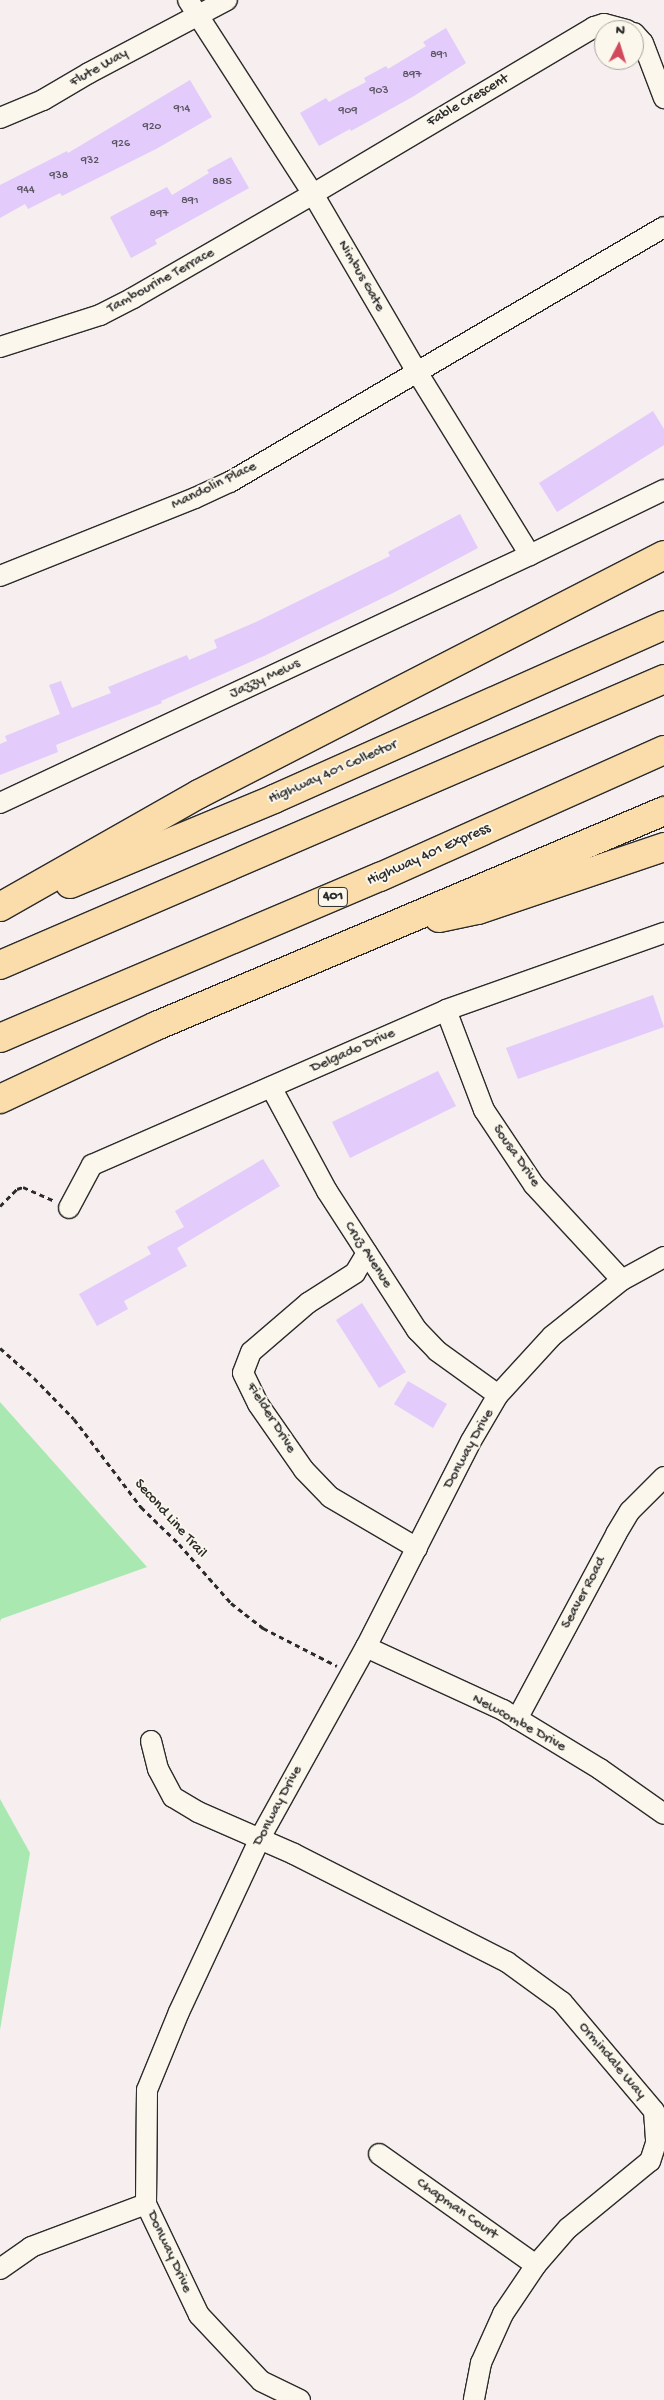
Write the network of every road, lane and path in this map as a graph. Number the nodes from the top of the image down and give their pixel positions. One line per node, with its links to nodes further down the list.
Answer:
1 (227, 0): 2 (street, Flute Way)
2 (192, 8): 6 (street, Flute Way); 7 (street, Nimbus Gate)
3 (594, 27): 7 (street, Fable Crescent)
4 (644, 46): 5 (street)
5 (664, 98)
6 (0, 118)
7 (313, 194): 9 (street, Tambourine Terrace); 10 (street, Nimbus Gate)
8 (664, 228): 10 (street)
9 (0, 347)
10 (417, 372): 12 (street, Nimbus Gate); 14 (street, Mandolin Place)
11 (664, 490): 12 (street, Jazzy Mews)
12 (530, 555): 18 (street, Jazzy Mews)
13 (664, 555): 21 (highway)
14 (0, 576)
15 (664, 625): 22 (highway, Highway 401 Collector)
16 (664, 679): 25 (highway)
17 (664, 750): 27 (highway, Highway 401 Express / 401)
18 (0, 803)
19 (664, 811): 23 (highway)
20 (664, 847): 23 (highway)
21 (0, 907)
22 (0, 914)
23 (388, 927): 29 (highway)
24 (663, 935): 26 (street, Delgado Drive)
25 (0, 965)
26 (446, 1010): 28 (street, Delgado Drive); 34 (street, Sousa Drive)
27 (0, 1038)
28 (271, 1087): 31 (street, Delgado Drive); 32 (street, Cruz Avenue)
29 (0, 1099)
30 (0, 1206): 31 (path)
31 (69, 1208)
32 (367, 1253): 36 (street, Cruz Avenue); 38 (street, Fielder Drive)
33 (664, 1257): 34 (street, Donway Drive)
34 (622, 1280): 36 (street, Donway Drive)
35 (0, 1348): 40 (path, Second Line Trail)
36 (498, 1395): 38 (street, Donway Drive)
37 (664, 1477): 41 (street, Seaver Road)
38 (417, 1548): 39 (street, Donway Drive)
39 (366, 1647): 40 (street, Donway Drive); 41 (street, Newcombe Drive)
40 (351, 1672): 44 (street, Donway Drive)
41 (518, 1719): 43 (street, Newcombe Drive)
42 (151, 1741): 44 (street, Ormindale Way)
43 (664, 1814)
44 (260, 1838): 46 (street, Donway Drive); 47 (street, Ormindale Way)
45 (379, 2154): 47 (street, Chapman Court)
46 (146, 2204): 48 (street); 49 (street, Donway Drive)
47 (536, 2265): 50 (street, Ormindale Way)
48 (0, 2269)
49 (300, 2400)
50 (474, 2400)

